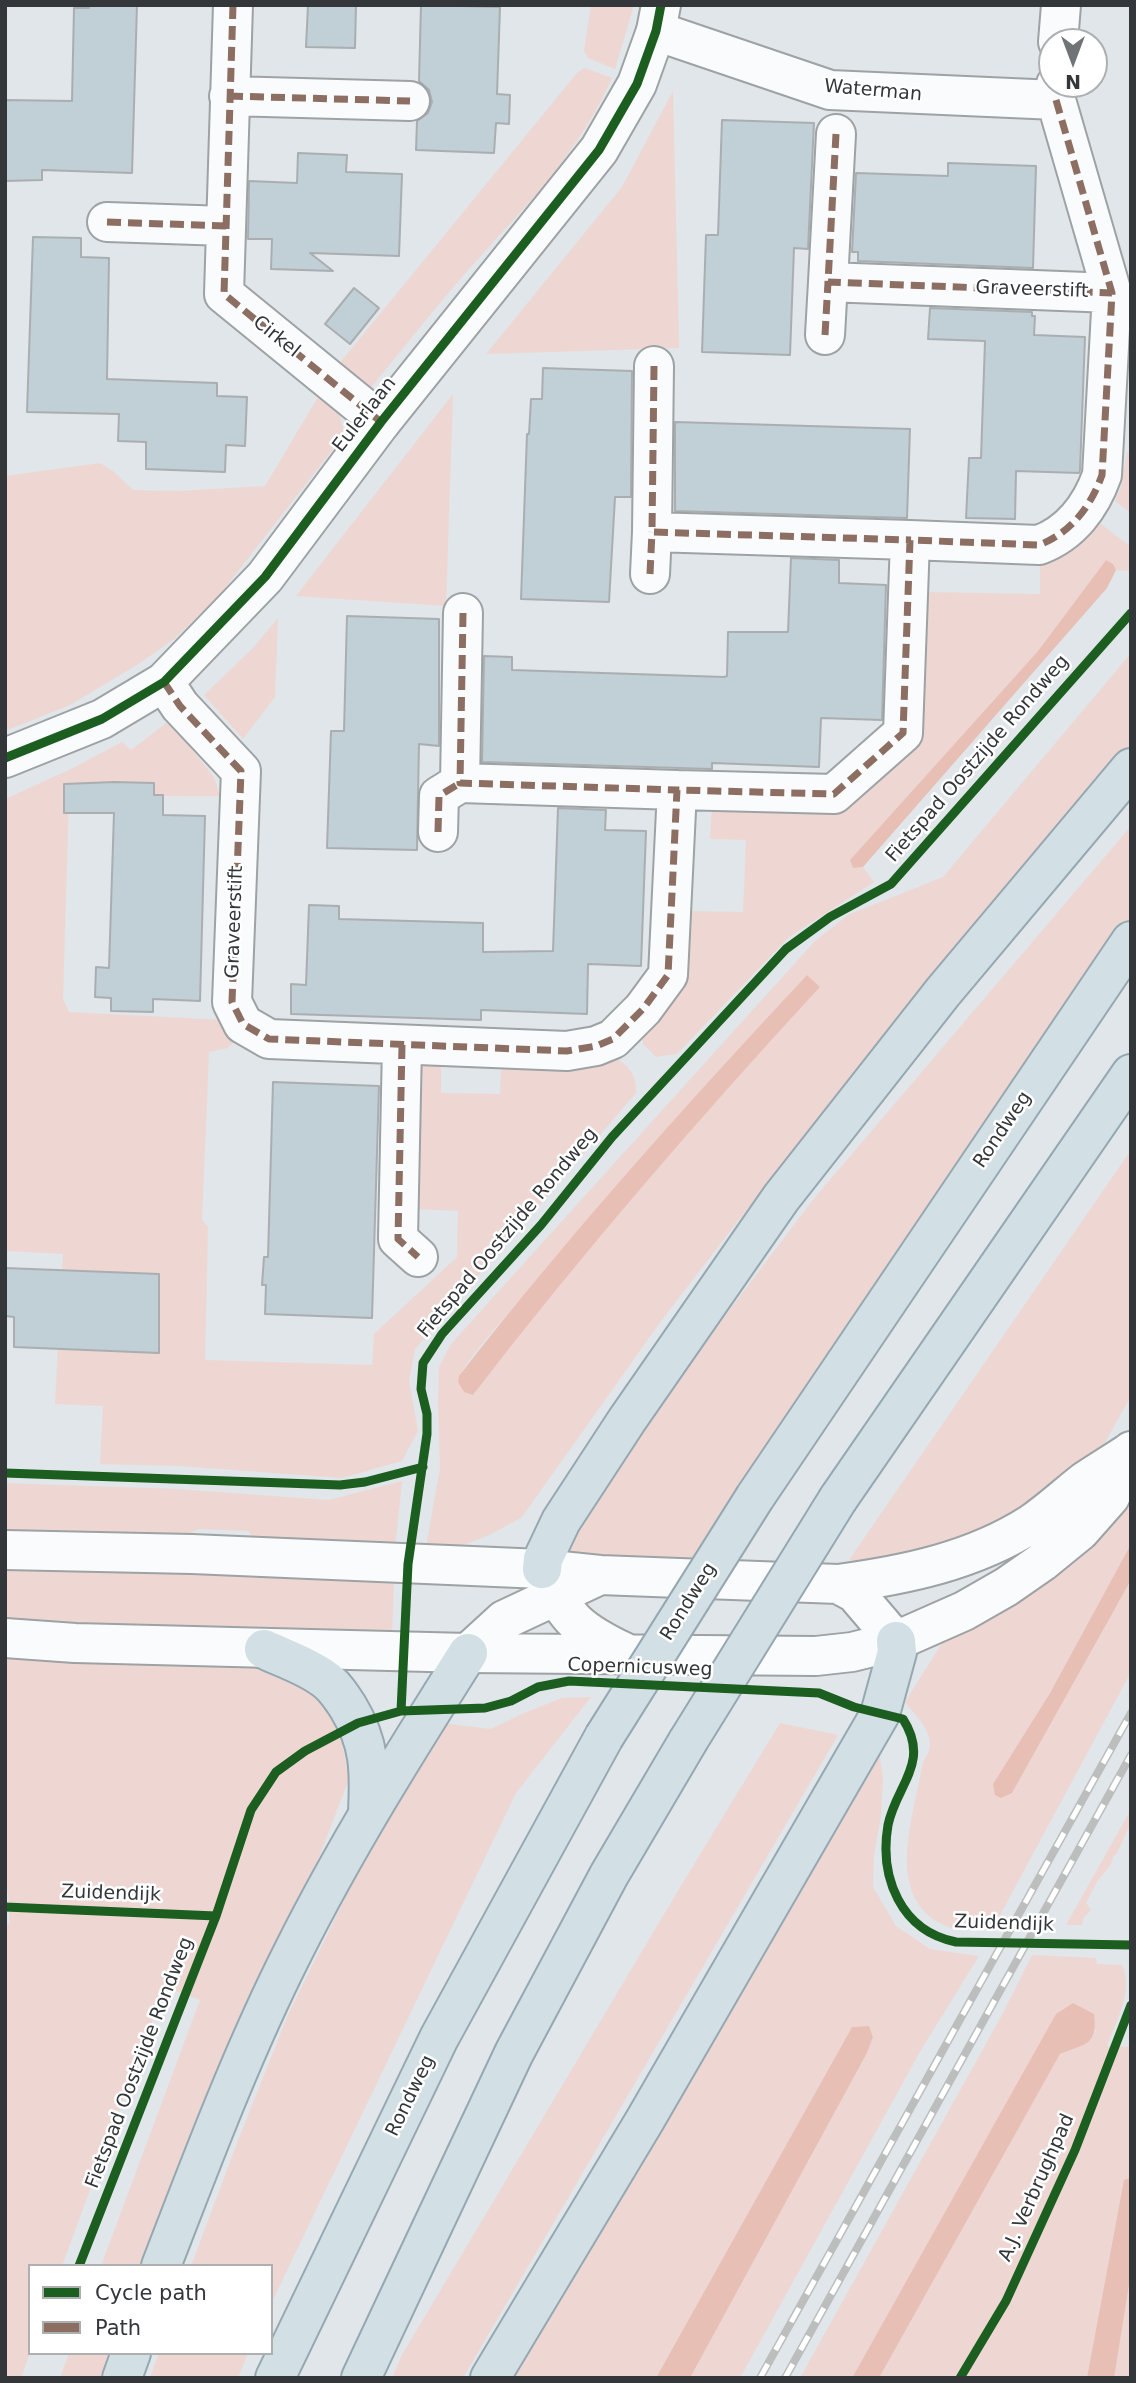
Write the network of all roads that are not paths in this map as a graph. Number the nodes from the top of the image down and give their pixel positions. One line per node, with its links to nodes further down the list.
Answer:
1 (233, 5): 6 (street, Cirkel)
2 (1061, 5): 4 (street)
3 (659, 18): 5 (street, Waterman); 16 (street, Eulerlaan)
4 (1059, 28)
5 (1038, 93)
6 (229, 96): 8 (street); 11 (street, Cirkel)
7 (1058, 98): 13 (street, Waterman)
8 (410, 101)
9 (836, 134): 12 (street)
10 (107, 222): 11 (street)
11 (226, 226): 16 (street, Cirkel)
12 (828, 282): 13 (street, Graveerstift); 14 (street)
13 (1112, 293): 18 (street, Graveerstift)
14 (825, 335)
15 (654, 366): 17 (street)
16 (381, 422): 21 (street, Eulerlaan)
17 (652, 532): 18 (street, Graveerstift); 19 (street)
18 (910, 540): 25 (street)
19 (650, 574)
20 (463, 613): 24 (street)
21 (164, 682): 22 (street, Eulerlaan); 28 (street, Graveerstift)
22 (5, 758)
23 (1131, 768): 33 (highway)
24 (460, 783): 25 (street); 26 (street)
25 (677, 790): 28 (street, Graveerstift)
26 (438, 832)
27 (1131, 940): 44 (highway, Rondweg, bridge)
28 (402, 1045): 30 (street)
29 (1131, 1074): 45 (highway, bridge)
30 (418, 1257)
31 (1130, 1452): 34 (street); 36 (street, Copernicusweg)
32 (5, 1550): 33 (street)
33 (549, 1583): 34 (street); 38 (street); 39 (street, Copernicusweg)
34 (838, 1584): 36 (street)
35 (5, 1639): 37 (street, Copernicusweg)
36 (897, 1641): 39 (street, Copernicusweg); 46 (highway)
37 (264, 1649): 38 (street, Copernicusweg); 40 (highway)
38 (468, 1653): 39 (street, Copernicusweg); 40 (highway)
39 (625, 1653)
40 (368, 1813): 41 (highway)
41 (162, 2264)
42 (130, 2355): 43 (highway)
43 (122, 2378)
44 (275, 2378)
45 (361, 2378)
46 (490, 2378)

